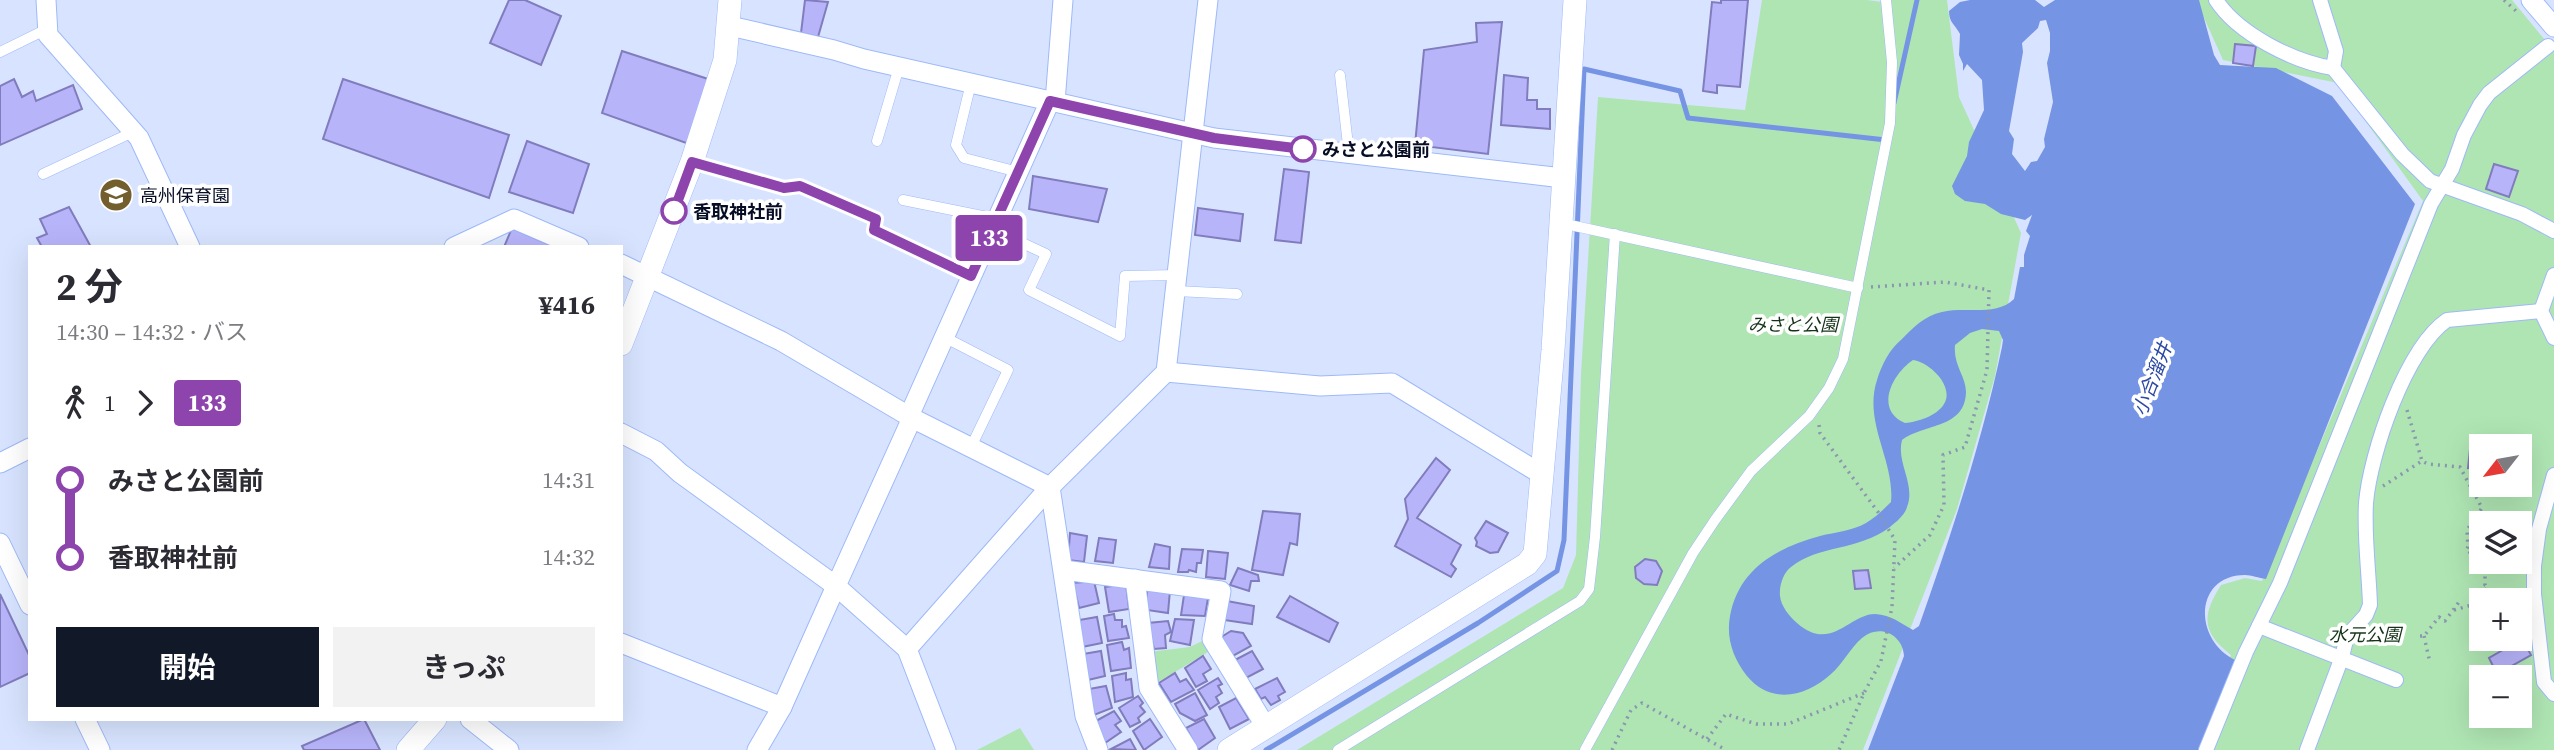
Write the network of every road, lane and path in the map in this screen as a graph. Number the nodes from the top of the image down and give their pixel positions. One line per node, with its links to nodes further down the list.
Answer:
1 (46, 0): 12 (street)
2 (730, 0): 10 (street)
3 (1063, 0): 19 (street)
4 (1208, 0): 21 (street)
5 (1575, 0): 27 (street)
6 (1886, 0): 42 (lane)
7 (2216, 0): 16 (street)
8 (2320, 0): 16 (street)
9 (2531, 0): 11 (street)
10 (730, 26): 15 (street); 24 (street)
11 (2554, 27)
12 (48, 28): 14 (lane); 20 (street)
13 (2548, 46): 28 (street)
14 (0, 52)
15 (899, 67): 18 (street); 22 (lane)
16 (2333, 68): 28 (street)
17 (1340, 75): 23 (lane)
18 (971, 83): 19 (street); 25 (lane)
19 (1053, 101): 21 (street); 25 (street)
20 (133, 132): 26 (lane); 34 (street)
21 (1194, 135): 23 (street); 41 (street)
22 (877, 141)
23 (1349, 154): 27 (street)
24 (692, 162): 38 (street); 40 (lane)
25 (1018, 172): 31 (street)
26 (43, 174)
27 (1563, 178): 30 (street)
28 (2442, 185): 32 (street); 73 (street)
29 (903, 200): 31 (lane)
30 (1562, 223): 33 (lane); 57 (street)
31 (995, 224): 40 (street); 41 (lane)
32 (2554, 231)
33 (1615, 234): 42 (lane); 94 (lane)
34 (189, 245)
35 (458, 245): 36 (street)
36 (574, 245)
37 (623, 265): 38 (street)
38 (649, 275): 47 (street); 51 (street)
39 (2554, 275): 44 (street)
40 (971, 276): 45 (street)
41 (1177, 283): 43 (lane); 48 (street)
42 (1858, 288): 50 (lane); 65 (path)
43 (1237, 294)
44 (2540, 311): 46 (street); 49 (street)
45 (944, 337): 51 (street); 53 (lane)
46 (2554, 338)
47 (623, 339)
48 (1166, 372): 57 (street); 59 (street)
49 (2398, 393): 55 (path); 60 (street)
50 (1815, 406): 65 (path); 95 (lane)
51 (910, 417): 53 (street); 69 (street)
52 (623, 434): 69 (street)
53 (971, 447): 59 (street)
54 (28, 449): 56 (street)
55 (2422, 461): 60 (path); 61 (path)
56 (0, 463)
57 (1541, 474): 85 (street)
58 (2554, 475): 78 (street)
59 (1050, 487): 66 (street); 75 (street)
60 (2367, 495): 76 (street)
61 (2480, 511)
62 (2469, 527): 64 (path)
63 (0, 543): 70 (street)
64 (2469, 552)
65 (1894, 568): 80 (path)
66 (1064, 570): 68 (street); 91 (street)
67 (2484, 574): 72 (path)
68 (1135, 579): 85 (street); 92 (street)
69 (836, 586): 75 (street); 82 (street)
70 (28, 601)
71 (2459, 602): 72 (path)
72 (2454, 610): 77 (path)
73 (2259, 626): 76 (street); 99 (street)
74 (623, 644): 82 (street)
75 (907, 649): 90 (street)
76 (2342, 657): 79 (street); 100 (street)
77 (2430, 663)
78 (2548, 667): 81 (street)
79 (2396, 680)
80 (1864, 693): 86 (path); 98 (path)
81 (2554, 694)
82 (782, 707): 89 (street)
83 (86, 721): 87 (street)
84 (473, 721): 88 (street)
85 (1266, 727): 93 (street)
86 (1707, 739): 96 (path); 97 (path)
87 (100, 750)
88 (509, 750)
89 (757, 750)
90 (946, 750)
91 (1098, 750)
92 (1188, 750)
93 (1229, 750)
94 (1338, 750)
95 (1585, 750)
96 (1612, 750)
97 (1726, 750)
98 (1839, 750)
99 (2206, 750)
100 (2307, 750)

